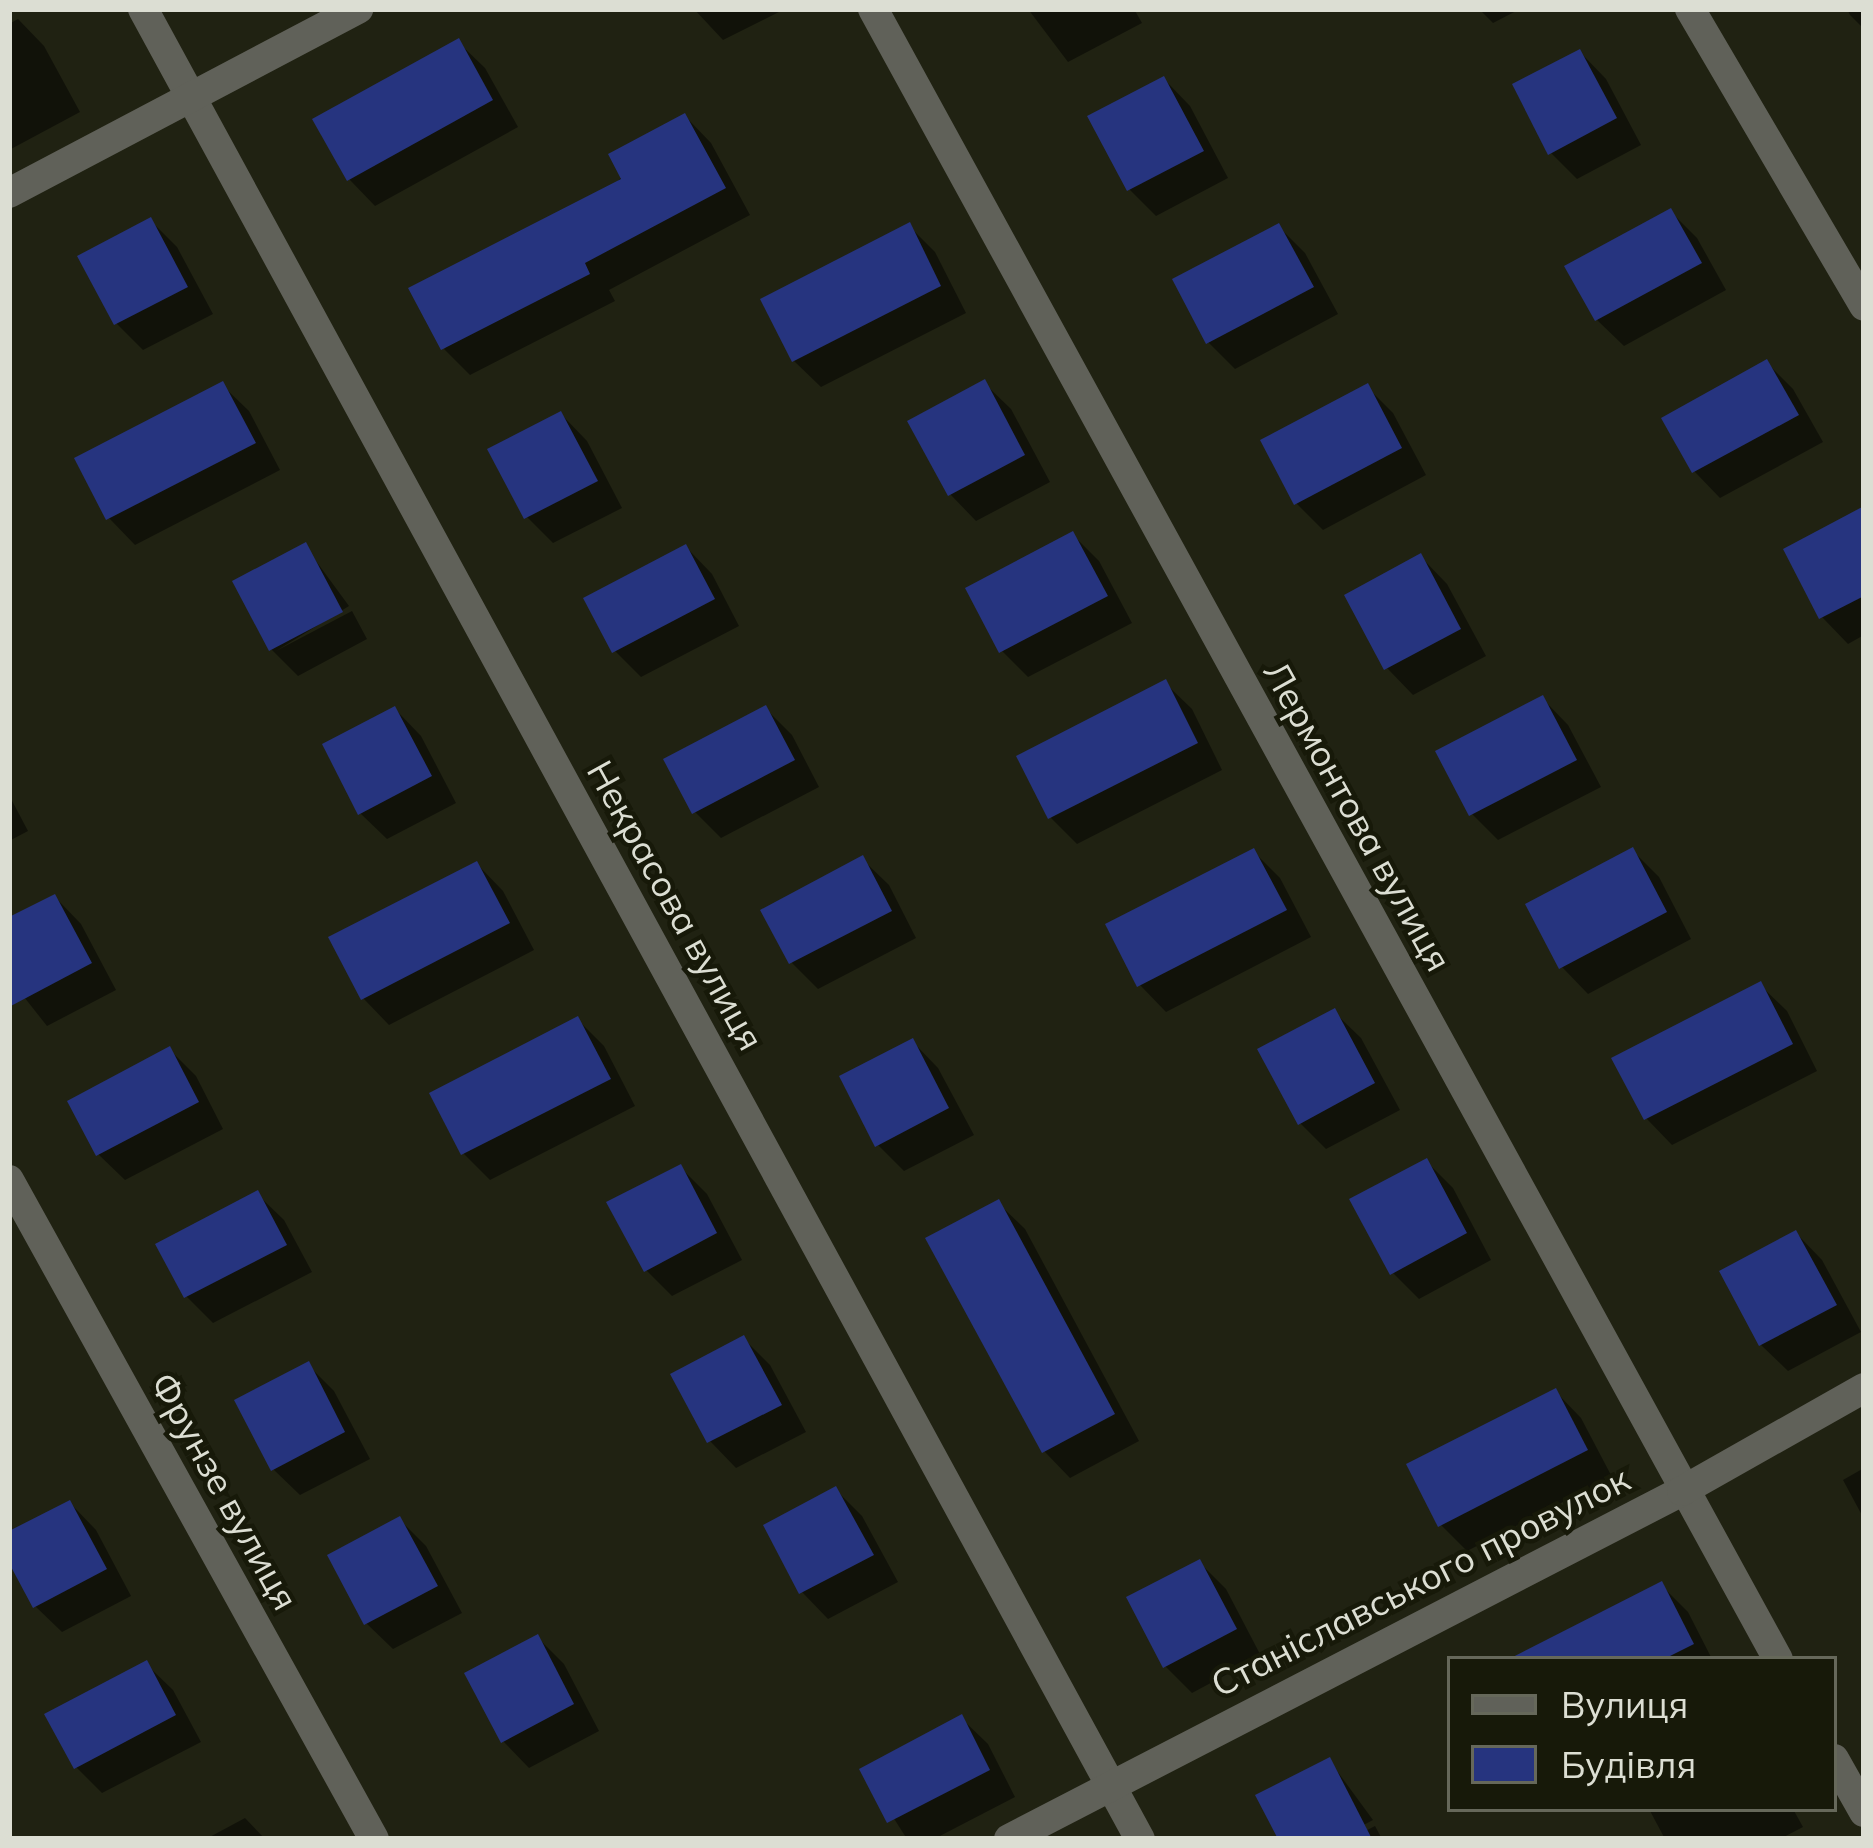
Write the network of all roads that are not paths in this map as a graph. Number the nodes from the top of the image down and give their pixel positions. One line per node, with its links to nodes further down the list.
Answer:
1 (143, 9): 5 (street, Некрасова вулиця)
2 (358, 9): 5 (street)
3 (873, 9): 10 (street, Лермонтова вулиця)
4 (1690, 9): 7 (street)
5 (191, 95): 6 (street); 13 (street, Некрасова вулиця)
6 (9, 193)
7 (1864, 307)
8 (9, 1180): 15 (street, Фрунзе вулиця)
9 (1864, 1388): 10 (street, Станіславського провулок)
10 (1682, 1491): 11 (street, Лермонтова вулиця); 13 (street, Станіславського провулок)
11 (1776, 1656)
12 (1837, 1764): 14 (street)
13 (1109, 1783): 16 (street, Станіславського провулок); 17 (street, Некрасова вулиця)
14 (1864, 1812)
15 (374, 1839)
16 (1009, 1839)
17 (1140, 1839)

